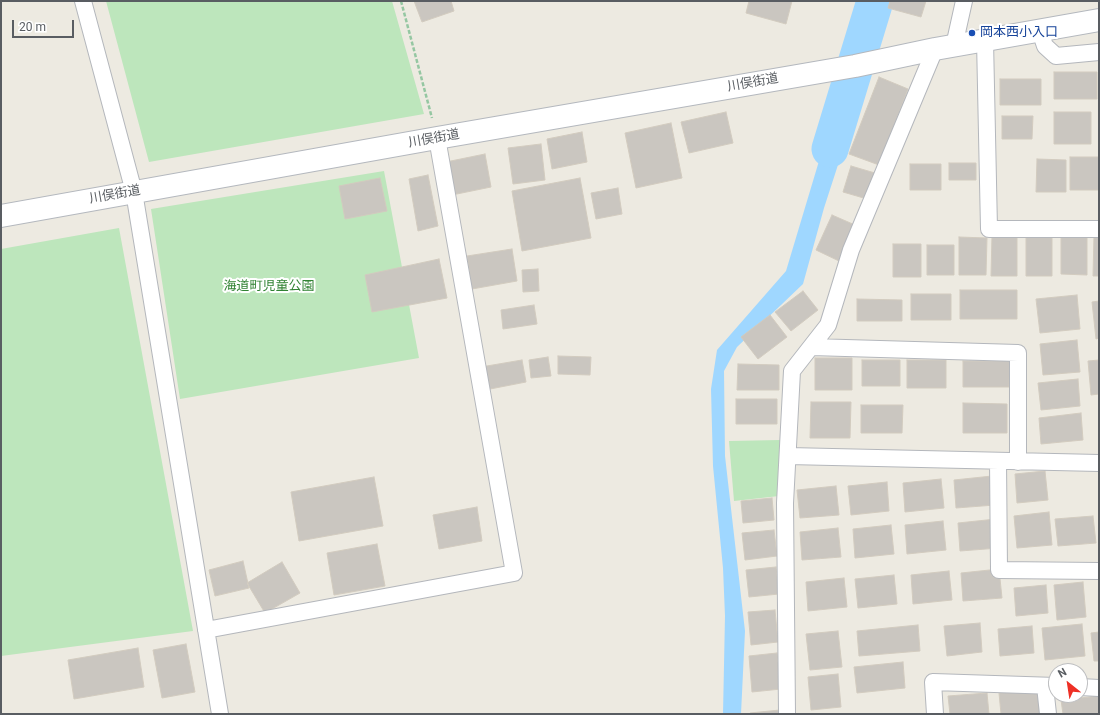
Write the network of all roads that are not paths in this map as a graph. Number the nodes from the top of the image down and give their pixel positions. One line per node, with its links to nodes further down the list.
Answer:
1 (83, 1): 9 (street)
2 (964, 1): 6 (street)
3 (1099, 20): 4 (main road, 川俣街道)
4 (1040, 31): 5 (main road, 川俣街道); 7 (street)
5 (985, 40): 6 (main road, 川俣街道); 11 (street)
6 (944, 48): 8 (main road, 川俣街道); 12 (street)
7 (1099, 52)
8 (437, 138): 9 (main road, 川俣街道); 18 (street)
9 (134, 192): 10 (main road, 川俣街道); 18 (street)
10 (1, 216)
11 (1099, 229)
12 (811, 347): 13 (street); 15 (street)
13 (788, 456): 14 (street); 24 (street)
14 (998, 461): 15 (street); 17 (street)
15 (1018, 462): 16 (street)
16 (1099, 463)
17 (1099, 571)
18 (206, 630): 23 (street)
19 (1048, 686): 25 (street)
20 (1088, 687): 21 (street)
21 (1099, 688)
22 (1049, 703): 26 (street)
23 (220, 714)
24 (787, 714)
25 (935, 714)
26 (1048, 714)

